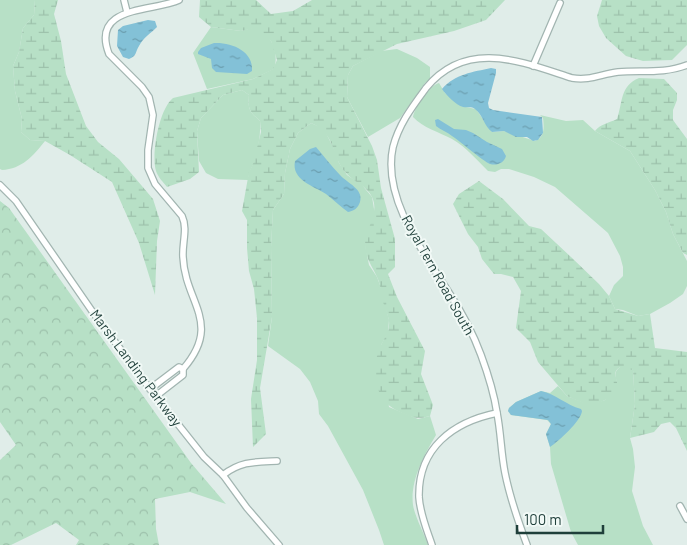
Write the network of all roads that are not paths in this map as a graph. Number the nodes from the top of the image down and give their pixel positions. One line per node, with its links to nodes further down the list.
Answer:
1 (124, 0): 4 (street)
2 (179, 0): 4 (street)
3 (560, 2): 6 (street)
4 (127, 12): 8 (street)
5 (687, 65): 6 (street, Royal Tern Road South)
6 (533, 66): 13 (street, Royal Tern Road South)
7 (0, 185): 11 (street, Marsh Landing Parkway)
8 (183, 369): 9 (street); 10 (street)
9 (167, 376): 10 (street); 11 (street)
10 (173, 384): 12 (street)
11 (150, 389): 12 (street, Marsh Landing Parkway)
12 (156, 396): 15 (street, Marsh Landing Parkway)
13 (498, 414): 19 (street); 20 (street, Royal Tern Road South)
14 (277, 461): 15 (street)
15 (223, 475): 18 (street, Marsh Landing Parkway)
16 (680, 506): 17 (street)
17 (687, 520)
18 (278, 545)
19 (432, 545)
20 (527, 545)

